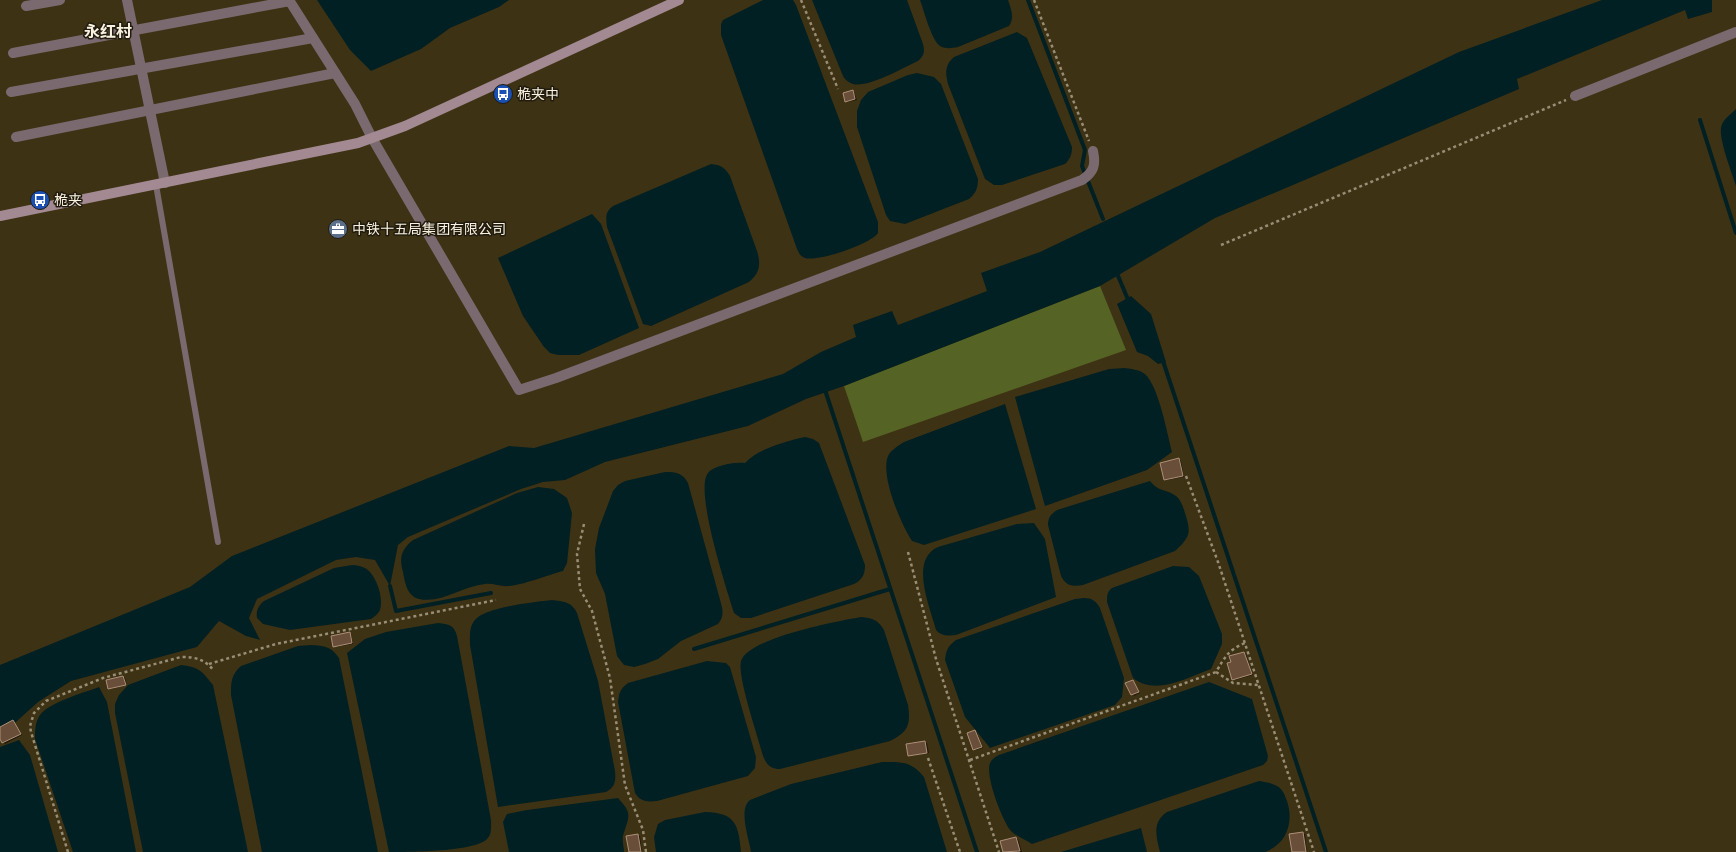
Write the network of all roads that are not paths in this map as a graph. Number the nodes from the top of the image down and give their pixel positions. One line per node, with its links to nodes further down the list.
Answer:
1 (60, 0): 5 (street)
2 (127, 0): 6 (street)
3 (289, 0): 6 (street); 8 (street)
4 (679, 0): 16 (street)
5 (26, 6)
6 (133, 30): 9 (street); 10 (street)
7 (1736, 32): 13 (street)
8 (313, 38): 10 (street); 11 (street)
9 (13, 53)
10 (141, 69): 12 (street); 14 (street)
11 (335, 73): 14 (street); 16 (street)
12 (12, 92)
13 (1575, 96)
14 (149, 111): 15 (street); 18 (street)
15 (16, 137)
16 (372, 138): 17 (street); 18 (street)
17 (1092, 151)
18 (160, 184): 19 (street); 20 (lane)
19 (0, 216)
20 (218, 542)

